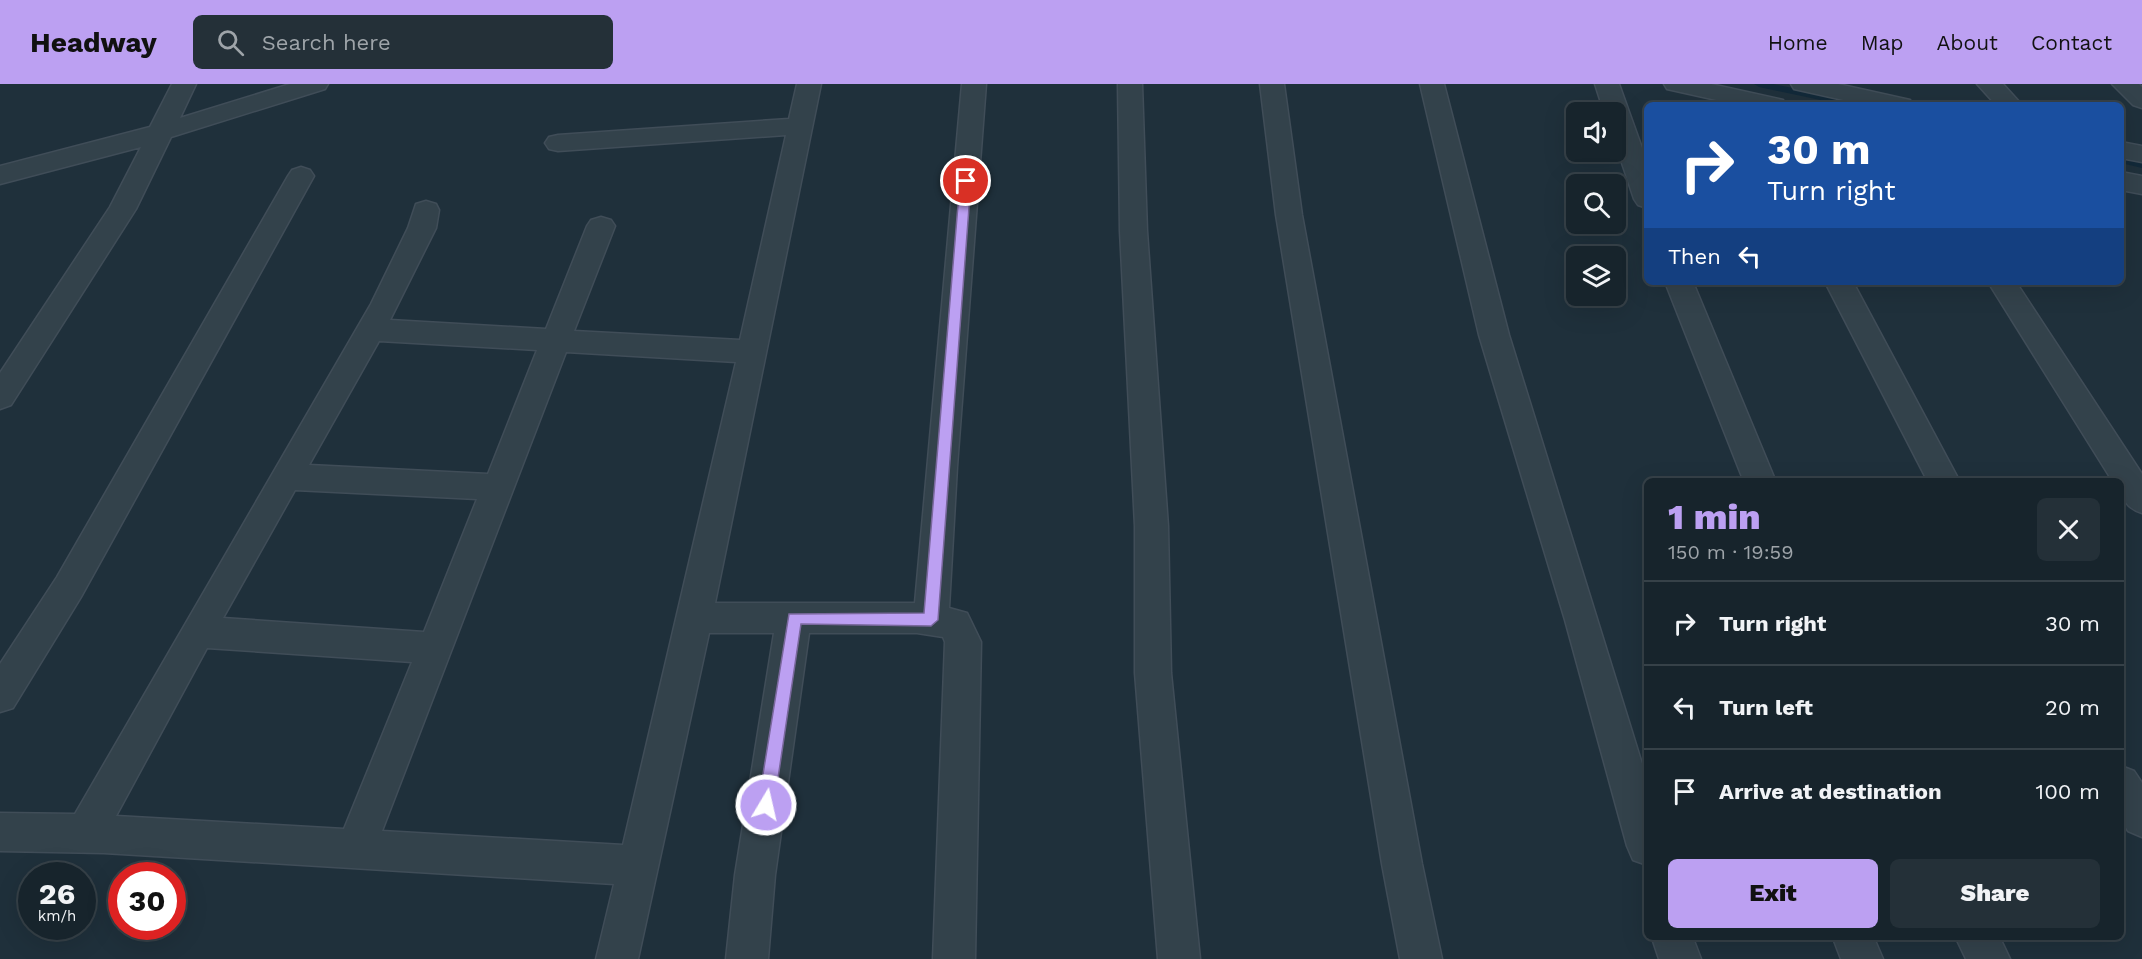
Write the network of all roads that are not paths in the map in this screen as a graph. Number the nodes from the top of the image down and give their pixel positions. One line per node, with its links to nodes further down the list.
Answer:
1 (184, 84): 19 (street)
2 (316, 84): 19 (street)
3 (809, 84): 18 (street)
4 (974, 84): 42 (street)
5 (1130, 84): 59 (street)
6 (1272, 84): 60 (street)
7 (1432, 84): 50 (street)
8 (1607, 84): 25 (street)
9 (1676, 84): 15 (street)
10 (1803, 84): 13 (street)
11 (1989, 84): 17 (street)
12 (2124, 84): 14 (street)
13 (1848, 89): 16 (street)
14 (2142, 100)
15 (1757, 102)
16 (1891, 102)
17 (2007, 102)
18 (800, 126): 20 (street); 33 (street)
19 (163, 131): 23 (street); 34 (street)
20 (558, 143)
21 (2124, 151): 22 (street)
22 (2142, 154)
23 (0, 175)
24 (301, 176): 45 (street)
25 (1644, 190)
26 (426, 210): 31 (street)
27 (601, 226): 32 (street)
28 (1680, 285): 36 (street)
29 (1841, 285): 37 (street)
30 (2004, 285): 39 (street)
31 (371, 330): 32 (street); 35 (street)
32 (555, 341): 33 (street); 38 (street)
33 (753, 352): 40 (street)
34 (0, 398)
35 (288, 477): 38 (street); 43 (street)
36 (1758, 478)
37 (1942, 478)
38 (497, 487): 44 (street)
39 (2142, 500)
40 (694, 618): 41 (street); 52 (street)
41 (794, 618): 42 (street); 57 (street)
42 (931, 620): 58 (street)
43 (197, 632): 44 (street); 49 (street)
44 (434, 648): 51 (street)
45 (0, 696)
46 (2124, 789): 47 (street)
47 (2142, 818)
48 (0, 832): 49 (street)
49 (85, 834): 51 (street)
50 (1644, 836)
51 (356, 849): 52 (street)
52 (638, 866): 56 (street)
53 (1674, 940): 61 (street)
54 (1855, 940): 62 (street)
55 (1978, 940): 63 (street)
56 (617, 959)
57 (747, 959)
58 (954, 959)
59 (1179, 959)
60 (1421, 959)
61 (1680, 959)
62 (1862, 959)
63 (1989, 959)

